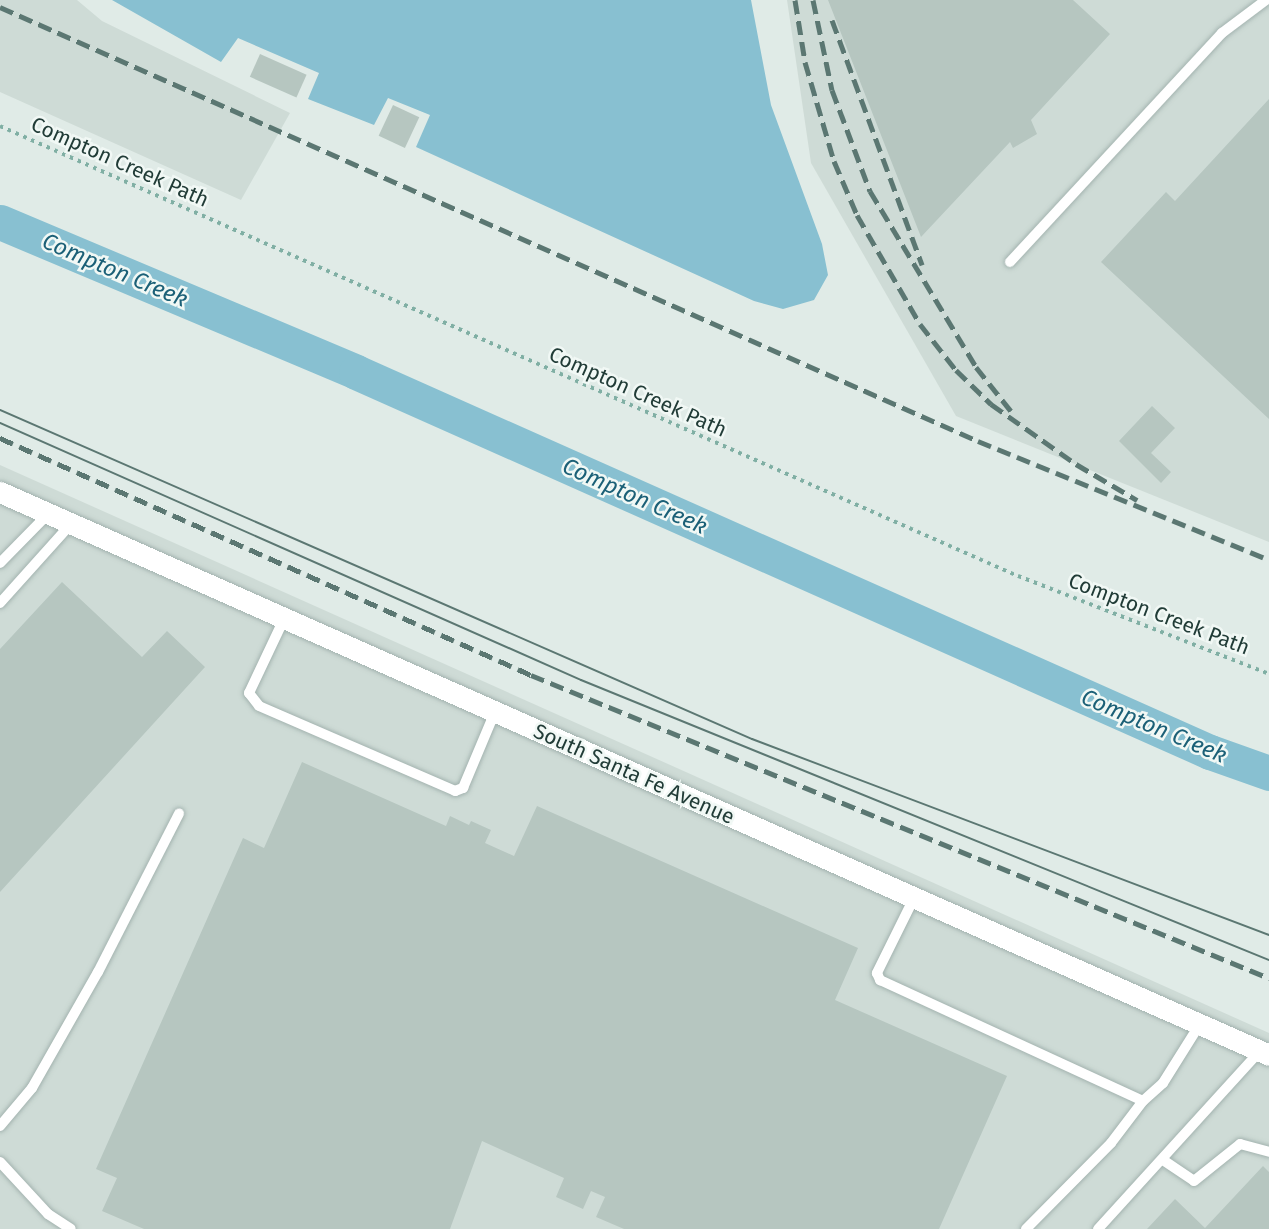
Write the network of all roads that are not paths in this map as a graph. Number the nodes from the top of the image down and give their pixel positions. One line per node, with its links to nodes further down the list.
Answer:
1 (1266, 0): 2 (lane)
2 (1010, 262)
3 (0, 492): 4 (main road, South Santa Fe Avenue)
4 (49, 514): 5 (main road, South Santa Fe Avenue); 6 (lane)
5 (72, 524): 7 (lane); 8 (main road, South Santa Fe Avenue)
6 (0, 562)
7 (0, 603)
8 (284, 619): 9 (main road, South Santa Fe Avenue); 9 (lane)
9 (495, 712): 11 (main road, South Santa Fe Avenue)
10 (179, 814): 15 (lane)
11 (914, 898): 12 (main road, South Santa Fe Avenue); 14 (lane)
12 (1200, 1024): 13 (main road, South Santa Fe Avenue); 14 (lane)
13 (1265, 1053): 17 (lane)
14 (1143, 1101): 20 (lane)
15 (0, 1126)
16 (1269, 1152): 17 (lane)
17 (1163, 1160): 21 (lane)
18 (0, 1162): 19 (lane)
19 (71, 1229)
20 (1026, 1229)
21 (1098, 1229)

